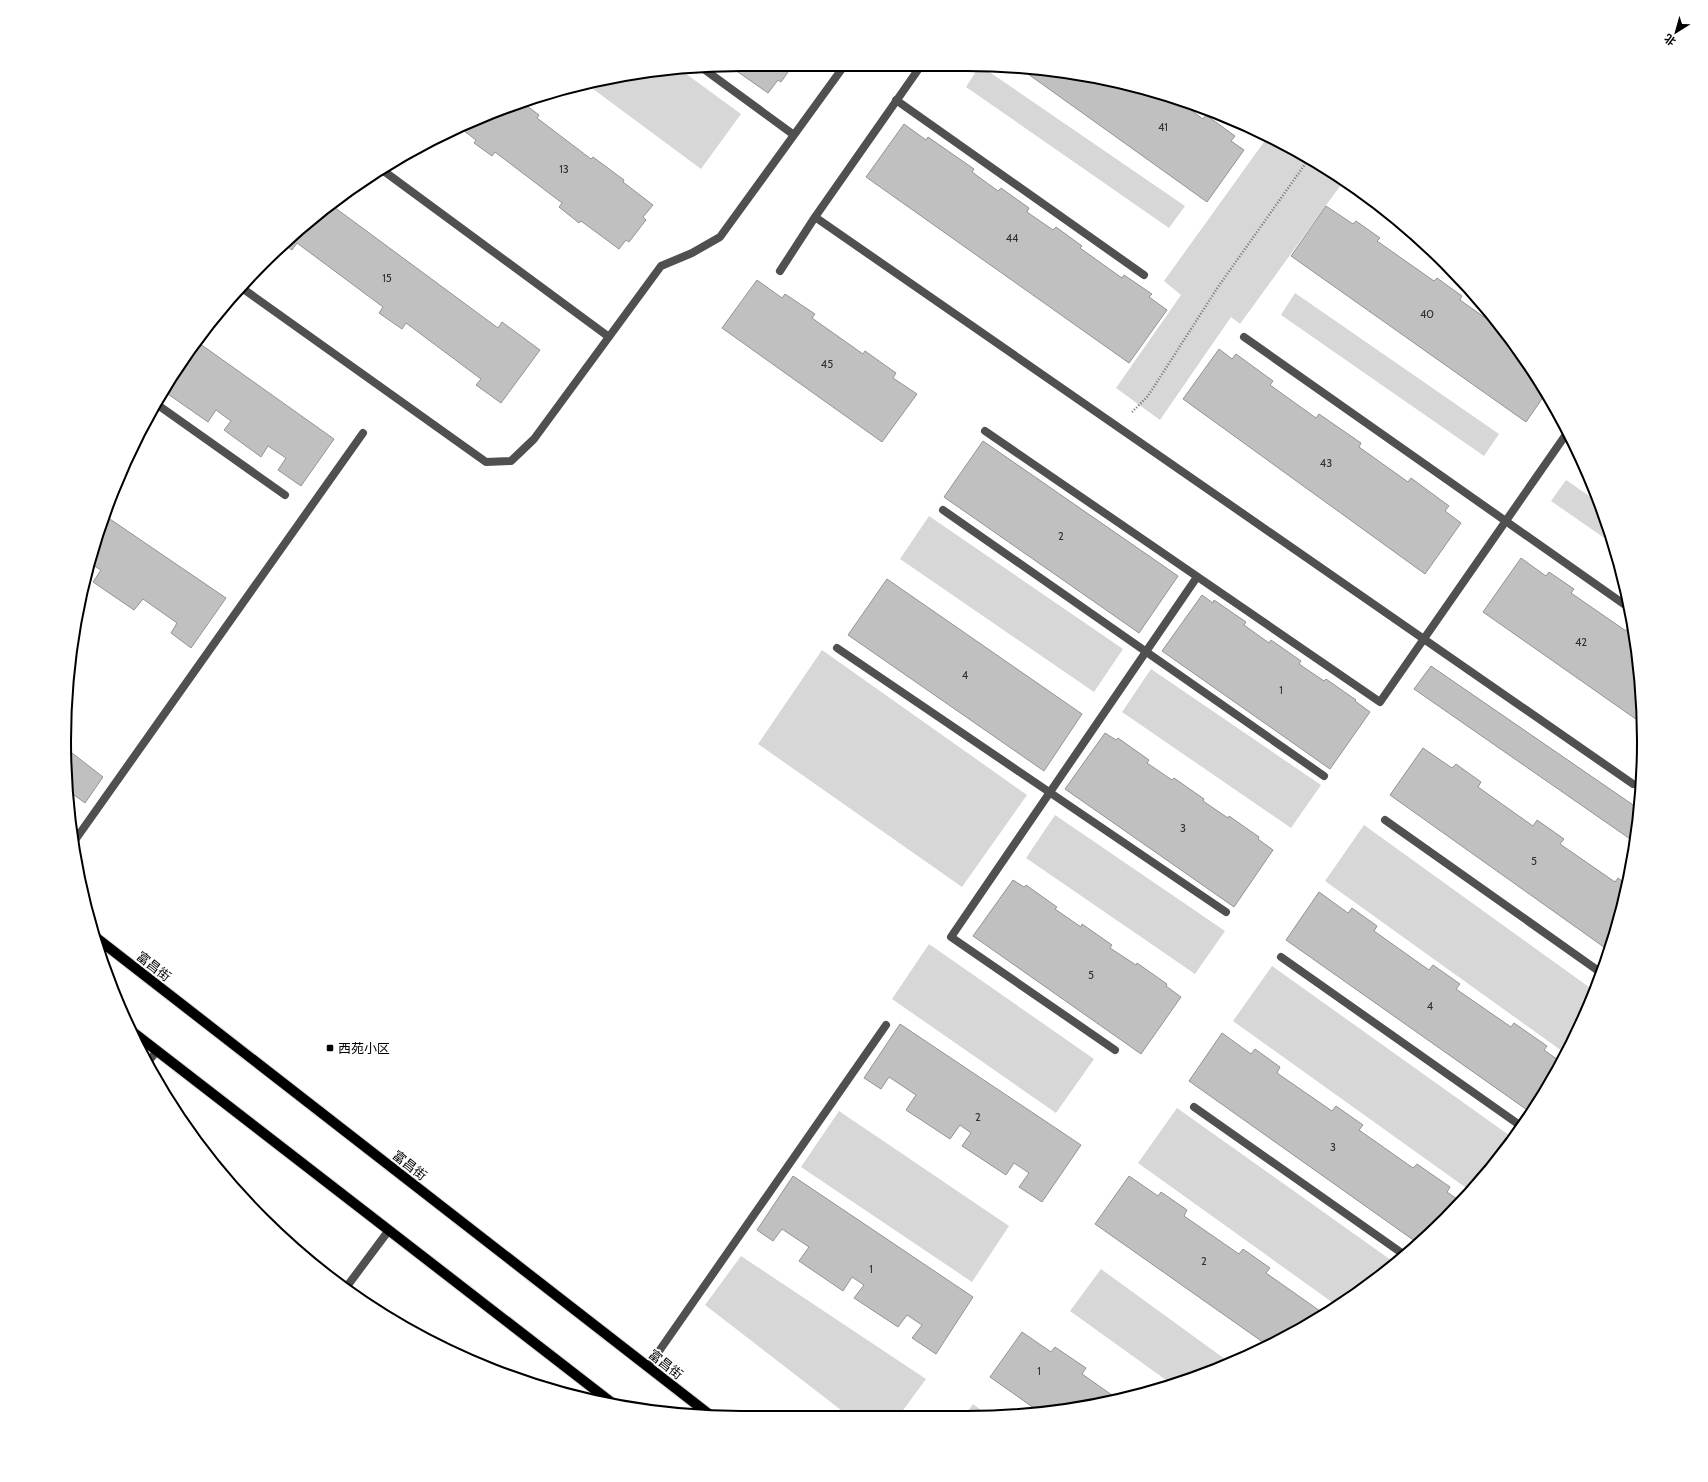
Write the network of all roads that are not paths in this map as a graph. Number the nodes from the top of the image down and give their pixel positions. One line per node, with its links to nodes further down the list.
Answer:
1 (840, 71): 5 (street)
2 (917, 71): 4 (street)
3 (708, 72): 5 (street)
4 (896, 100): 7 (street); 9 (street)
5 (794, 135): 11 (street)
6 (387, 173): 11 (street)
7 (815, 217): 8 (street); 22 (street)
8 (780, 271)
9 (1144, 275)
10 (245, 290): 11 (street)
11 (609, 337)
12 (1244, 337): 19 (street)
13 (160, 407): 17 (street)
14 (985, 431): 20 (street)
15 (362, 433): 29 (street)
16 (1564, 437): 19 (street)
17 (286, 495)
18 (943, 510): 24 (street)
19 (1506, 521): 21 (street); 22 (street)
20 (1197, 578): 22 (street); 24 (street)
21 (1622, 603)
22 (1424, 639): 26 (street)
23 (837, 648): 27 (street)
24 (1146, 652): 25 (street); 27 (street)
25 (1324, 776)
26 (1633, 784)
27 (1050, 792): 30 (street); 36 (street)
28 (1385, 820): 33 (street)
29 (78, 836)
30 (1226, 912)
31 (103, 943): 44 (main road, 富昌街)
32 (1281, 957): 40 (street)
33 (1596, 969)
34 (886, 1025): 44 (street)
35 (141, 1038): 37 (main road)
36 (1115, 1050)
37 (157, 1051): 38 (street); 41 (main road)
38 (151, 1058)
39 (1194, 1107): 42 (street)
40 (1517, 1123)
41 (389, 1230): 43 (street); 45 (main road)
42 (1400, 1252)
43 (349, 1284)
44 (648, 1367): 46 (main road, 富昌街)
45 (604, 1397)
46 (704, 1410)

